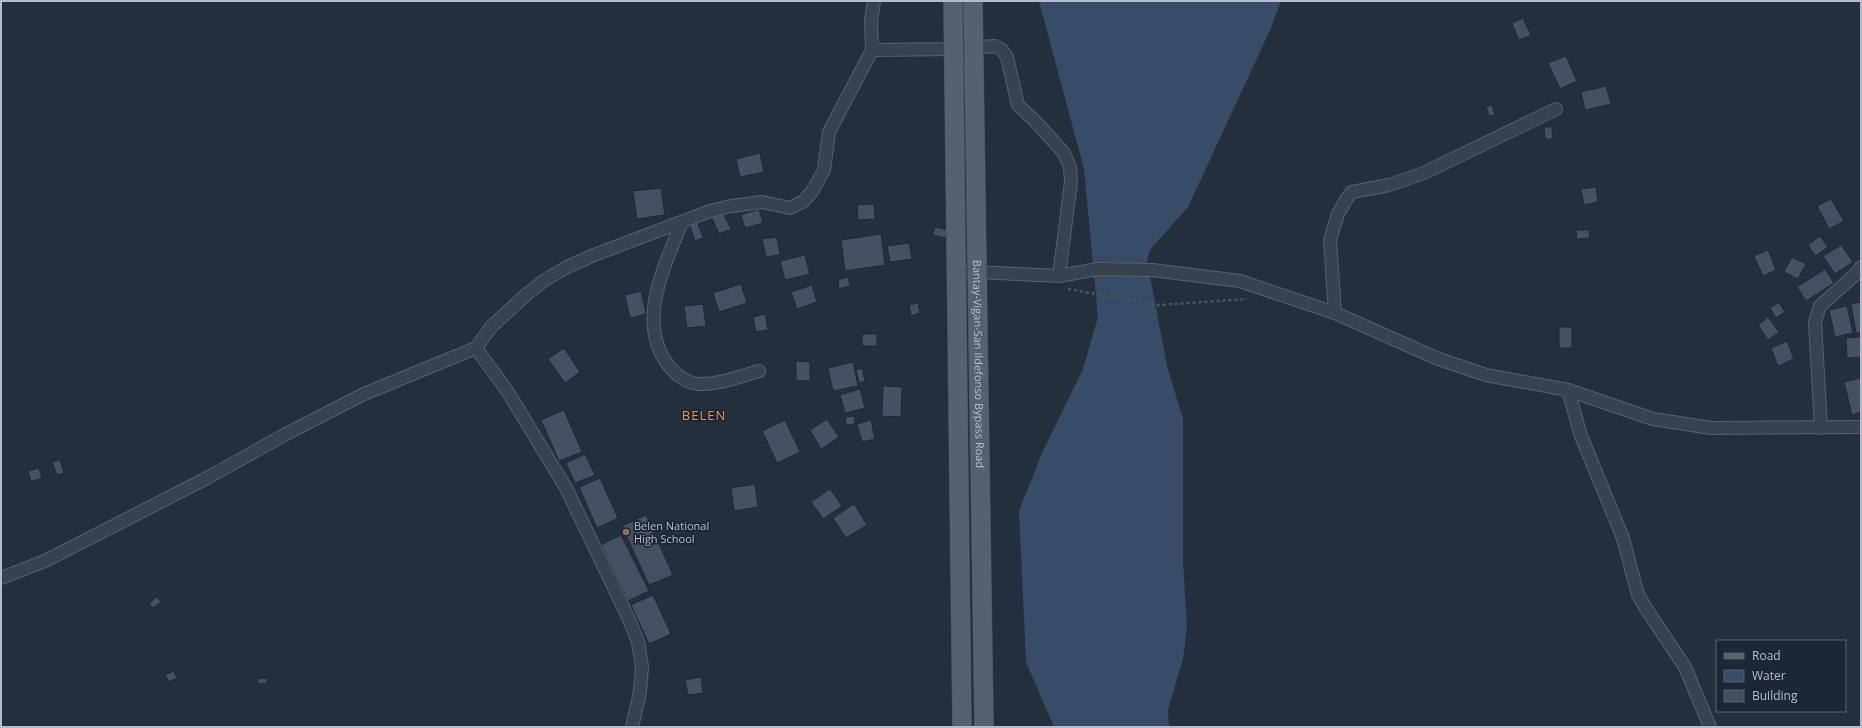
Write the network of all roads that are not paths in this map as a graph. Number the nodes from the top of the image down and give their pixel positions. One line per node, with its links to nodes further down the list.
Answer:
1 (874, 1): 6 (street)
2 (953, 1): 5 (main road, Bantay-Vigan-San Ildefonso Bypass Road)
3 (973, 1): 4 (main road, Bantay-Vigan-San Ildefonso Bypass Road)
4 (973, 48): 5 (street); 11 (main road, Bantay-Vigan-San Ildefonso Bypass Road); 12 (street)
5 (953, 49): 6 (street); 10 (main road, Bantay-Vigan-San Ildefonso Bypass Road)
6 (872, 50): 8 (street)
7 (1556, 109): 13 (street)
8 (682, 222): 14 (street); 15 (street)
9 (1861, 266): 18 (street)
10 (957, 270): 11 (street); 21 (main road, Bantay-Vigan-San Ildefonso Bypass Road)
11 (976, 272): 12 (street); 22 (main road, Bantay-Vigan-San Ildefonso Bypass Road)
12 (1059, 276): 13 (street)
13 (1335, 313): 16 (street)
14 (476, 348): 19 (street); 20 (street)
15 (759, 371)
16 (1568, 390): 18 (street); 23 (street)
17 (1861, 427): 18 (street)
18 (1821, 428)
19 (1, 578)
20 (632, 727)
21 (962, 727)
22 (984, 727)
23 (1710, 727)

